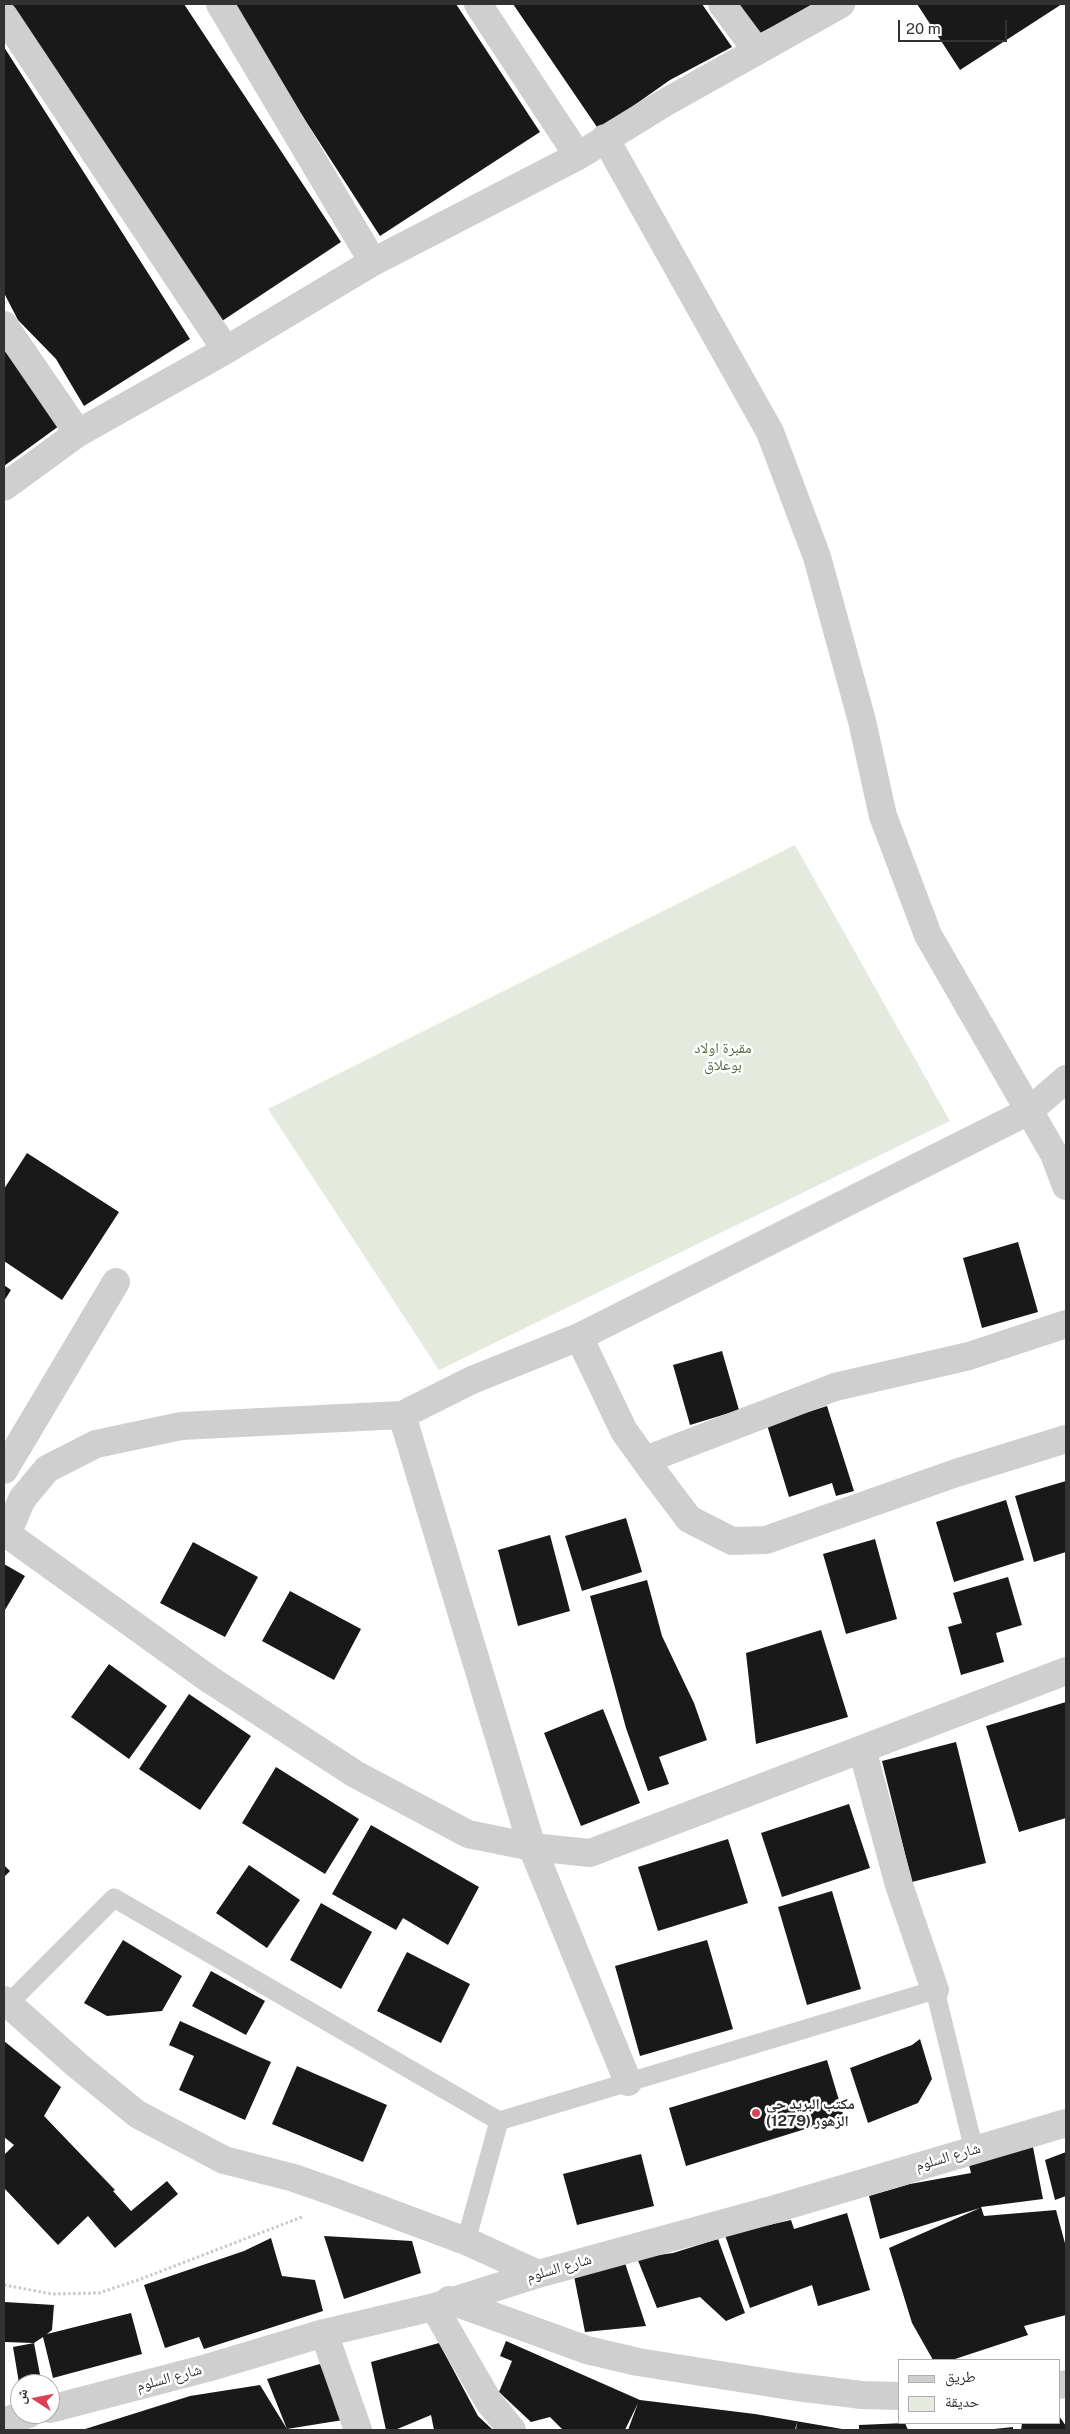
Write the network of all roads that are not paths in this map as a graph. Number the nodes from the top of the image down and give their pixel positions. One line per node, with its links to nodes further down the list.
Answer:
1 (220, 4): 9 (street)
2 (478, 4): 8 (street)
3 (722, 4): 6 (street)
4 (841, 4): 6 (street)
5 (4, 16): 11 (street)
6 (756, 51): 7 (street)
7 (605, 138): 8 (street); 15 (street)
8 (578, 156): 9 (street)
9 (373, 262): 11 (street)
10 (4, 325): 12 (street)
11 (226, 350): 12 (street)
12 (78, 433): 13 (street)
13 (4, 487)
14 (1066, 1079): 15 (street)
15 (1029, 1111): 16 (street); 19 (street)
16 (1066, 1186)
17 (116, 1282): 23 (street)
18 (1066, 1324): 22 (street)
19 (580, 1337): 20 (street); 22 (street)
20 (402, 1415): 24 (street); 27 (street)
21 (1066, 1438): 22 (street)
22 (645, 1460)
23 (4, 1470)
24 (5, 1533): 27 (street)
25 (1066, 1671): 26 (street)
26 (862, 1749): 27 (street); 28 (street)
27 (532, 1847): 30 (street)
28 (935, 1990): 30 (lane); 33 (lane)
29 (6, 2001): 31 (lane); 34 (street)
30 (628, 2082): 31 (lane)
31 (499, 2121): 34 (lane)
32 (1066, 2123): 33 (street, شارع السلوم)
33 (974, 2150): 35 (street, شارع السلوم)
34 (466, 2241): 35 (street)
35 (538, 2274): 36 (street, شارع السلوم)
36 (441, 2303): 37 (street, شارع السلوم); 38 (street); 41 (street)
37 (324, 2333): 39 (street, شارع السلوم); 40 (street)
38 (898, 2396)
39 (60, 2406)
40 (358, 2430)
41 (512, 2430)

